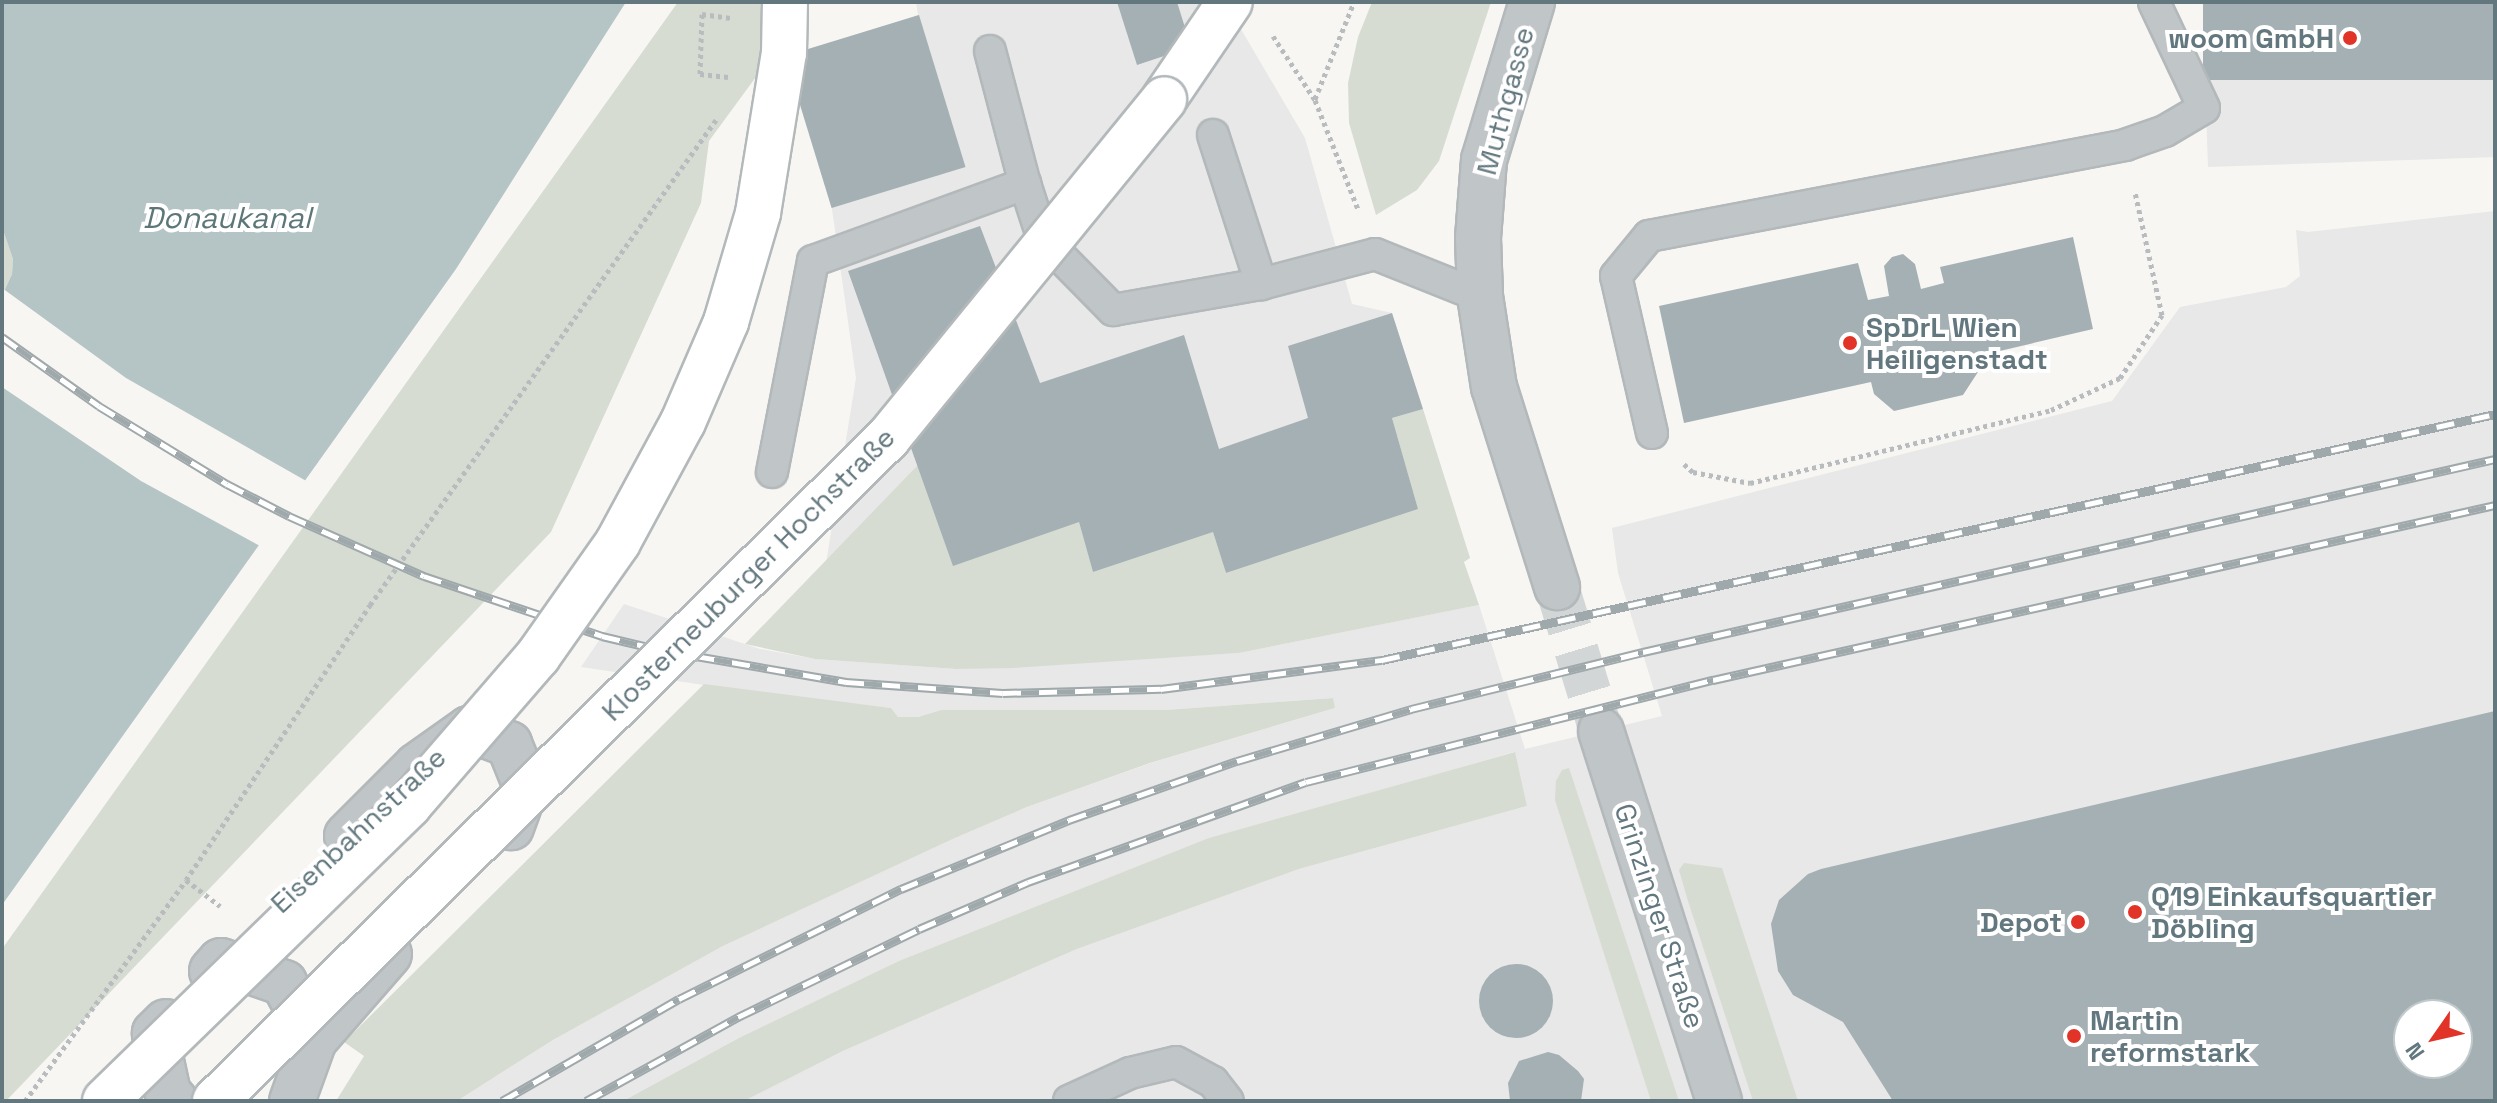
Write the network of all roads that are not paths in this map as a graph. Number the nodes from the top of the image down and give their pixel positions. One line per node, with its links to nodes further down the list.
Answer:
1 (785, 2): 16 (highway, bridge)
2 (1230, 2): 18 (highway, Klosterneuburger Hochstraße, bridge)
3 (1532, 2): 9 (street, Muthgasse)
4 (2154, 2): 10 (lane)
5 (990, 51): 7 (lane)
6 (1213, 135): 8 (lane)
7 (1025, 184): 8 (lane); 11 (lane)
8 (1261, 284): 9 (lane)
9 (1480, 296): 12 (street)
10 (1652, 433)
11 (772, 472)
12 (1557, 587)
13 (1601, 731): 22 (street, Grinzinger Straße)
14 (221, 961): 15 (street); 15 (street, Eisenbahnstraße); 17 (street, Eisenbahnstraße)
15 (314, 1040): 19 (street, Eisenbahnstraße)
16 (105, 1101)
17 (175, 1101)
18 (215, 1101)
19 (292, 1101)
20 (1069, 1101): 21 (lane)
21 (1228, 1101)
22 (1719, 1101)

